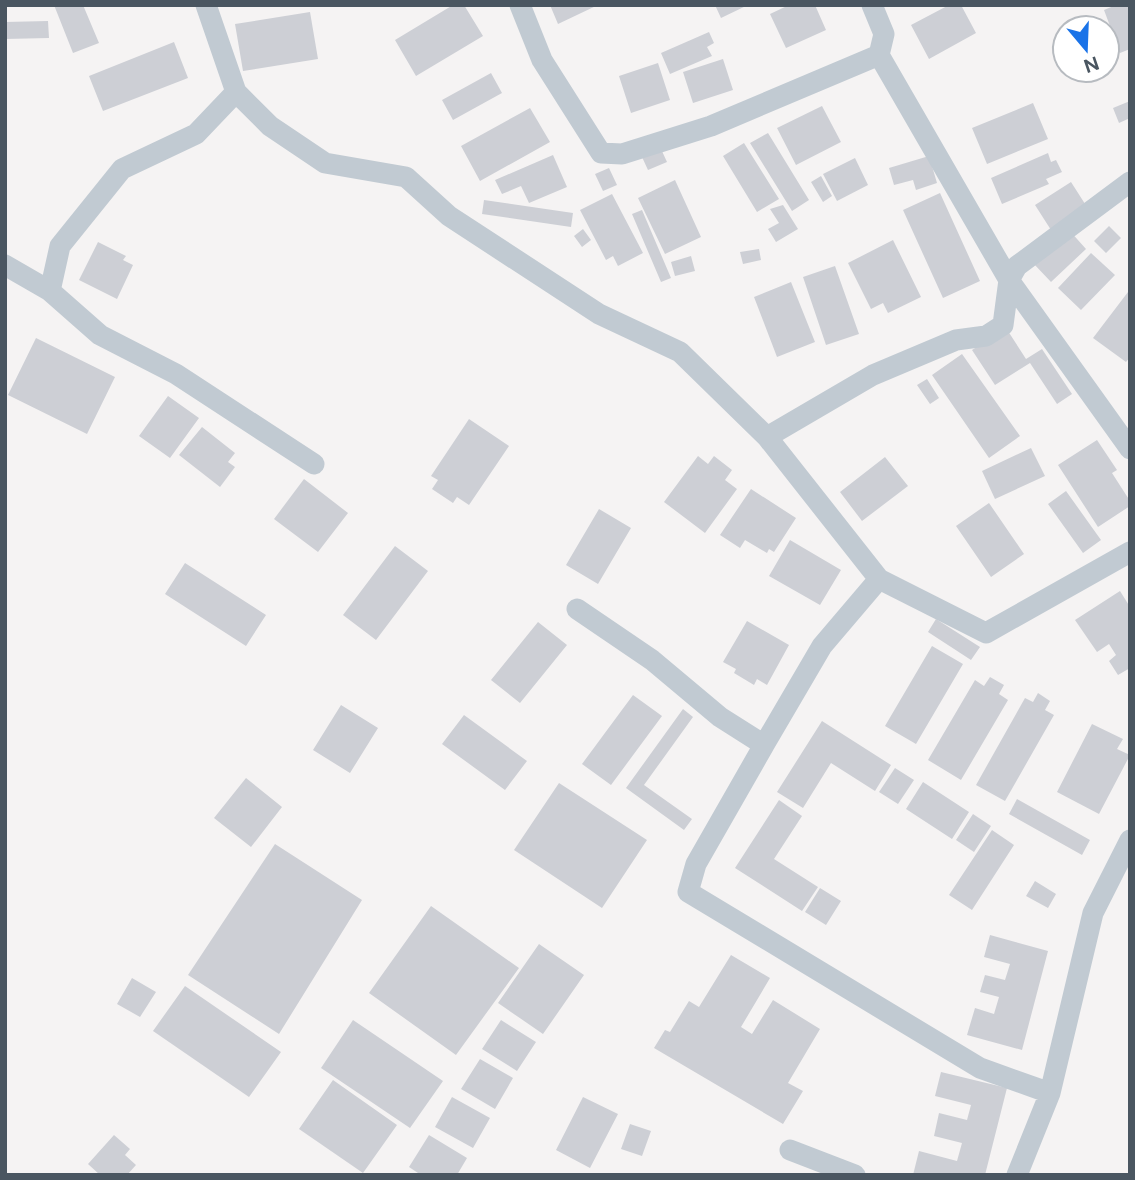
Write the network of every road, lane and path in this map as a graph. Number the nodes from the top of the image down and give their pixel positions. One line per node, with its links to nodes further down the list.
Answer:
1 (206, 5): 5 (street)
2 (520, 5): 4 (street)
3 (873, 5): 4 (street)
4 (879, 55): 8 (street)
5 (236, 92): 9 (street); 10 (street)
6 (1130, 182): 8 (street)
7 (5, 265): 9 (street)
8 (1009, 280): 10 (street); 11 (street)
9 (50, 290): 12 (street)
10 (767, 437): 14 (street)
11 (1130, 449)
12 (314, 464)
13 (1130, 552): 14 (street)
14 (879, 579): 16 (street)
15 (577, 609): 16 (street)
16 (764, 745): 18 (street)
17 (1130, 840): 18 (street)
18 (1050, 1093): 21 (street)
19 (790, 1150): 20 (street)
20 (855, 1175)
21 (1017, 1175)

